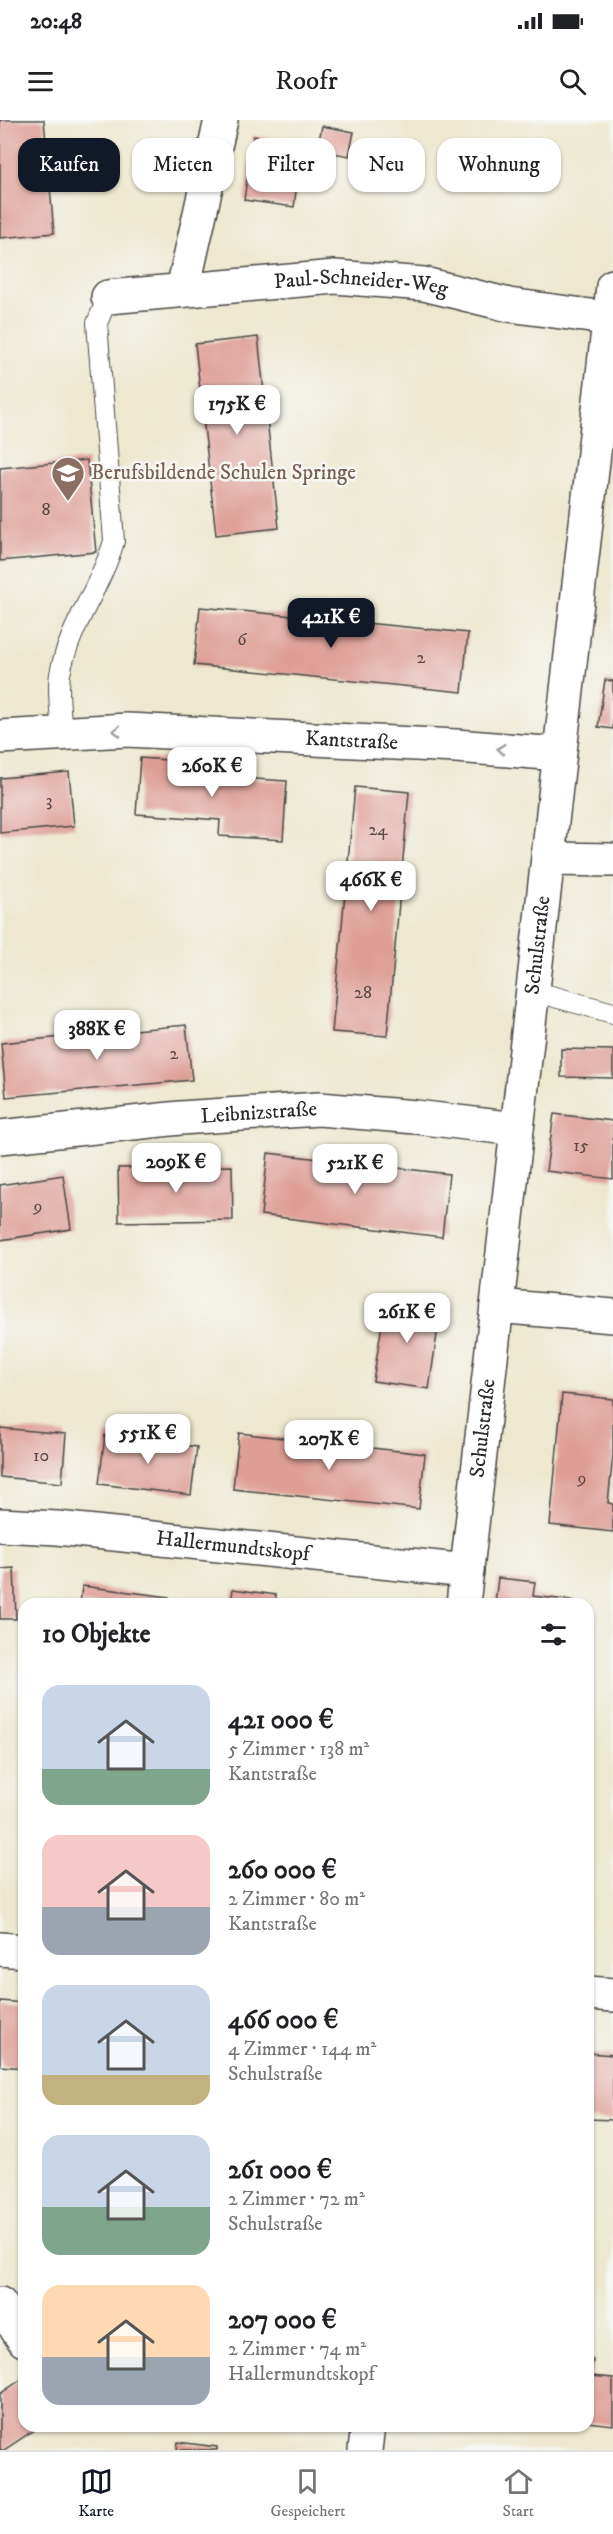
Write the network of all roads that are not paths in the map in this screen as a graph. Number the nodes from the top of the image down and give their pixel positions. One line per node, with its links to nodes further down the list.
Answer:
1 (220, 120): 3 (street)
2 (613, 286): 5 (street, Schulstraße)
3 (183, 289): 4 (street, Paul-Schneider-Weg); 5 (street, Paul-Schneider-Weg)
4 (108, 297): 6 (lane)
5 (611, 319): 8 (street, Schulstraße)
6 (62, 734): 7 (street, Kantstraße); 8 (street, Kantstraße, one-way to 6)
7 (0, 737)
8 (559, 754): 9 (street, Schulstraße)
9 (548, 859): 10 (street); 11 (street, Schulstraße)
10 (613, 860)
11 (532, 991): 12 (lane); 13 (street, Schulstraße)
12 (613, 1013)
13 (516, 1129): 14 (street, Leibnizstraße); 15 (street, Schulstraße)
14 (0, 1137)
15 (497, 1306): 16 (street); 18 (street, Schulstraße)
16 (613, 1316)
17 (0, 1525): 18 (street, Hallermundtskopf)
18 (467, 1571): 19 (street, Schulstraße)
19 (464, 1598)
20 (0, 1949): 21 (street)
21 (18, 1950)
22 (594, 1994): 23 (street)
23 (613, 1995)
24 (0, 2304): 25 (street)
25 (18, 2331)
26 (367, 2432): 27 (street)
27 (365, 2450)

